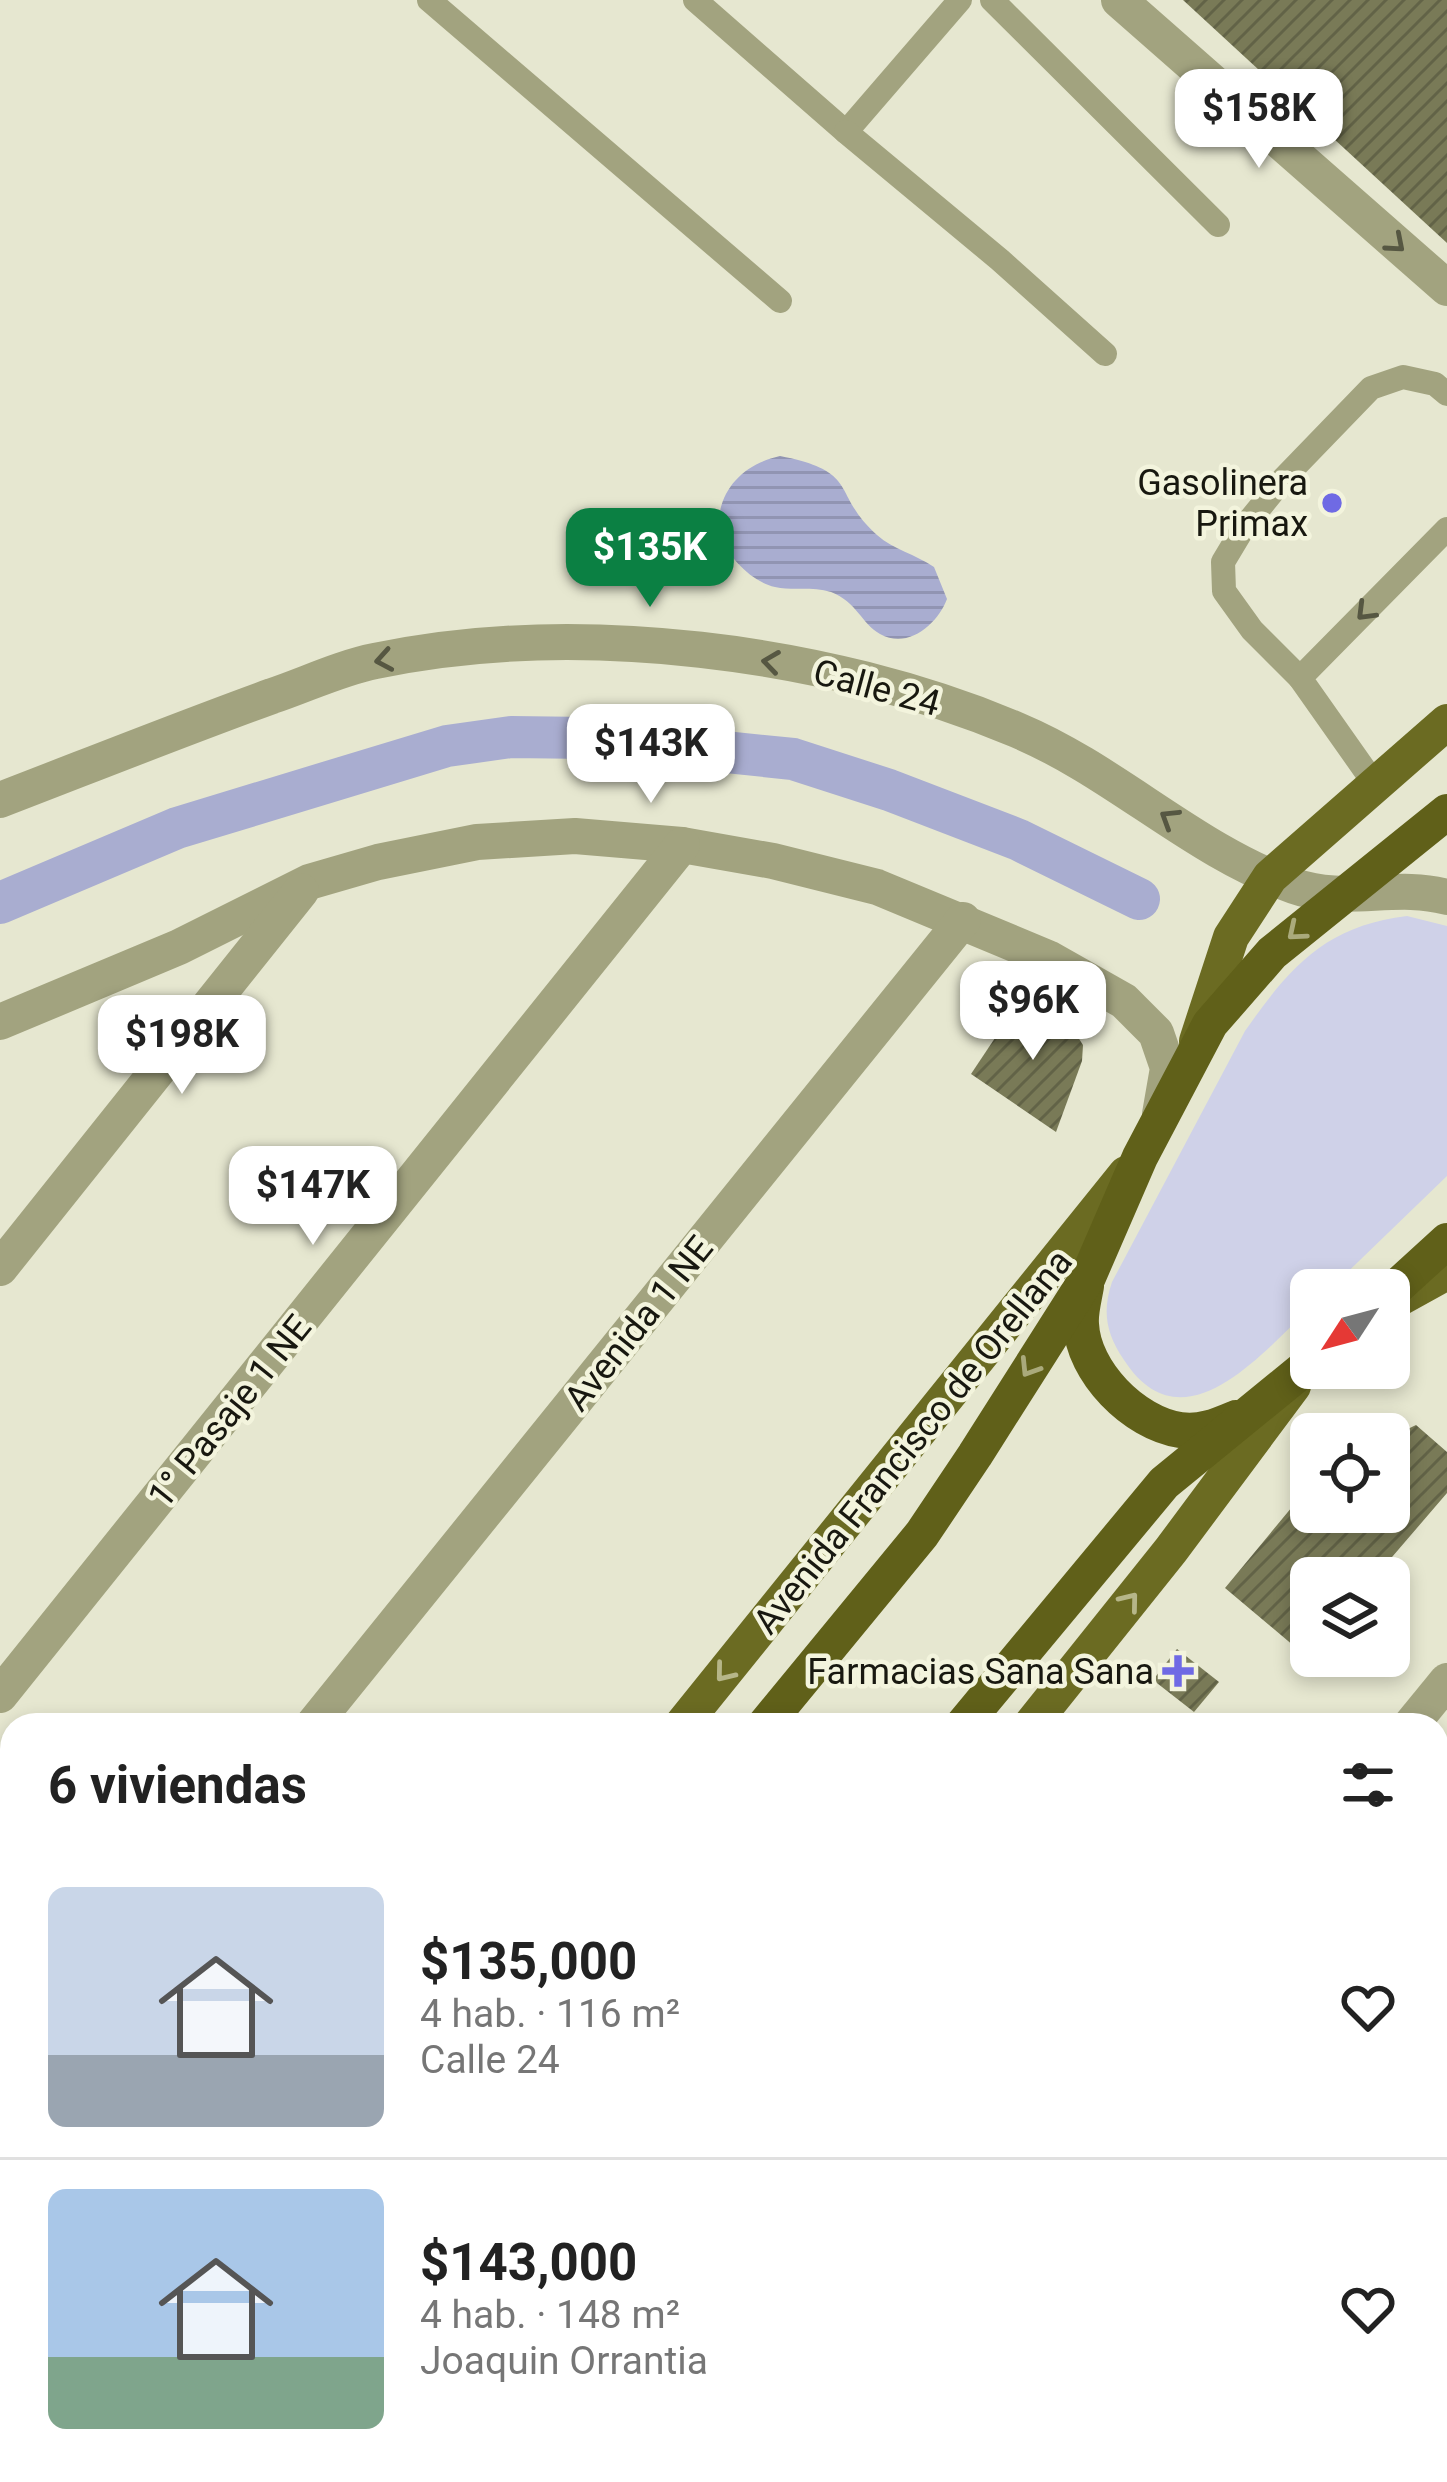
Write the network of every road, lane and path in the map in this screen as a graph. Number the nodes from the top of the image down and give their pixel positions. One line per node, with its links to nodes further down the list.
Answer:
1 (429, 0): 9 (lane)
2 (695, 0): 6 (lane)
3 (992, 0): 7 (lane)
4 (1119, 0): 8 (street, one-way to 8)
5 (947, 5): 6 (lane)
6 (846, 133): 10 (lane)
7 (1218, 225)
8 (1447, 288)
9 (780, 301)
10 (1105, 354)
11 (1447, 394): 13 (lane)
12 (1447, 529): 13 (lane, one-way to 13)
13 (1300, 678): 15 (lane)
14 (1447, 722): 15 (main road, Avenida Francisco de Orellana)
15 (1374, 783): 19 (main road, Avenida Francisco de Orellana)
16 (0, 800): 19 (street, Calle 24, one-way to 16)
17 (1447, 812): 21 (highway, Avenida Francisco de Orellana)
18 (682, 845): 20 (street); 23 (street); 38 (street, 1° Pasaje 1 NE)
19 (1270, 877): 21 (street, Calle 24); 25 (main road, Avenida Francisco de Orellana)
20 (308, 882): 24 (street); 29 (street)
21 (1341, 894): 22 (street, Calle 24); 25 (highway, Avenida Francisco de Orellana, one-way to 25)
22 (1447, 897)
23 (963, 920): 26 (street); 39 (street, Avenida 1 NE)
24 (0, 1022)
25 (1191, 1057): 26 (highway, Avenida Francisco de Orellana)
26 (1160, 1117): 27 (highway, Avenida Francisco de Orellana)
27 (1140, 1156): 32 (highway, Avenida Francisco de Orellana); 40 (main road, Avenida Francisco de Orellana, one-way to 40)
28 (1447, 1241): 31 (highway)
29 (0, 1268)
30 (1447, 1272): 33 (main road)
31 (1410, 1275)
32 (1088, 1277): 36 (highway); 41 (highway, Avenida Francisco de Orellana, one-way to 41)
33 (1410, 1292)
34 (1290, 1382): 36 (highway)
35 (1292, 1389): 43 (main road, one-way to 35)
36 (1274, 1396): 42 (highway)
37 (1447, 1681): 44 (street)
38 (0, 1695)
39 (323, 1713)
40 (692, 1713)
41 (775, 1713)
42 (973, 1713)
43 (1040, 1713)
44 (1421, 1713)

